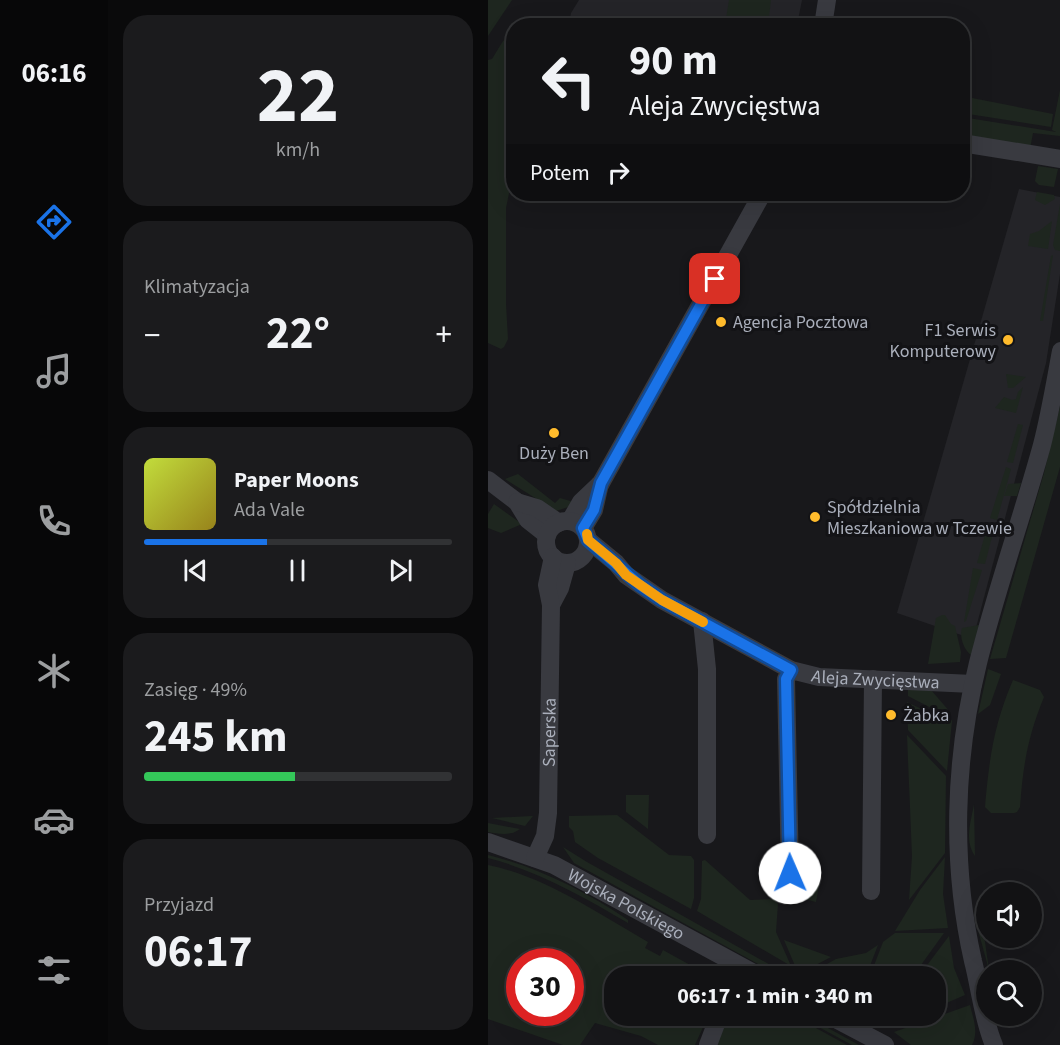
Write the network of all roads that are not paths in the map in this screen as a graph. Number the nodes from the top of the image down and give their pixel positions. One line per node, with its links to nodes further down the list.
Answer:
1 (827, 0): 2 (street)
2 (824, 18)
3 (970, 144): 4 (street)
4 (1061, 159)
5 (758, 201): 8 (street)
6 (1061, 351): 14 (street)
7 (491, 489): 8 (street, Aleja Zwycięstwa)
8 (570, 530): 9 (street, Saperska); 9 (street); 10 (street, Aleja Zwycięstwa)
9 (567, 559): 10 (street, Aleja Zwycięstwa); 17 (street, Saperska)
10 (626, 575): 11 (street, Aleja Zwycięstwa)
11 (702, 621): 12 (street, Aleja Zwycięstwa); 15 (street)
12 (791, 670): 13 (street, Aleja Zwycięstwa); 18 (street)
13 (873, 680): 14 (street, Aleja Zwycięstwa); 19 (street)
14 (973, 684): 23 (street)
15 (707, 835)
16 (488, 843): 17 (street, Wojska Polskiego)
17 (534, 858): 20 (street, Wojska Polskiego)
18 (790, 873)
19 (871, 891)
20 (727, 966)
21 (715, 1026): 24 (street)
22 (849, 1026): 25 (street)
23 (991, 1042)
24 (707, 1045)
25 (885, 1045)

